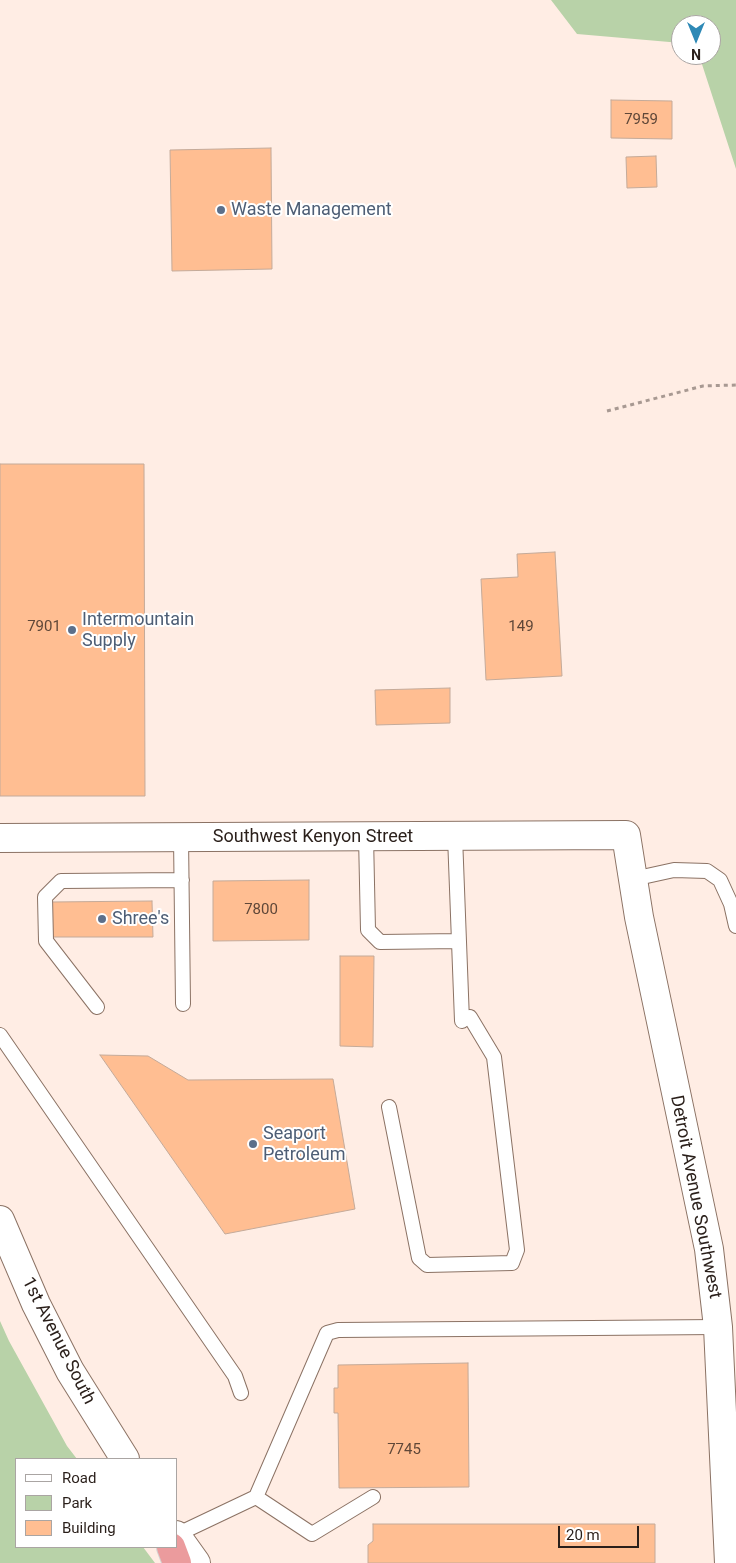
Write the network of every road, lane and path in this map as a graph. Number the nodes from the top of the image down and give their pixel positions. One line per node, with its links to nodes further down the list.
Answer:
1 (736, 385): 2 (path)
2 (607, 411)
3 (626, 835): 5 (street, Southwest Kenyon Street); 8 (street, Detroit Avenue Southwest)
4 (366, 836): 5 (street, Southwest Kenyon Street); 6 (street, Southwest Kenyon Street); 11 (lane)
5 (455, 836): 11 (lane)
6 (181, 837): 7 (street, Southwest Kenyon Street); 9 (lane)
7 (0, 838)
8 (633, 879): 10 (lane); 17 (street, Detroit Avenue Southwest)
9 (182, 880): 12 (lane); 13 (lane)
10 (736, 926)
11 (459, 941): 15 (lane)
12 (184, 1004)
13 (97, 1007)
14 (0, 1035): 18 (lane)
15 (389, 1107)
16 (0, 1220): 19 (street, 1st Avenue South)
17 (718, 1327): 20 (lane); 27 (street, Detroit Avenue Southwest)
18 (241, 1393)
19 (123, 1458)
20 (256, 1497): 21 (lane); 22 (lane)
21 (373, 1497)
22 (178, 1534)
23 (178, 1538): 26 (street)
24 (171, 1548): 25 (highway)
25 (177, 1563)
26 (196, 1563)
27 (730, 1563)

